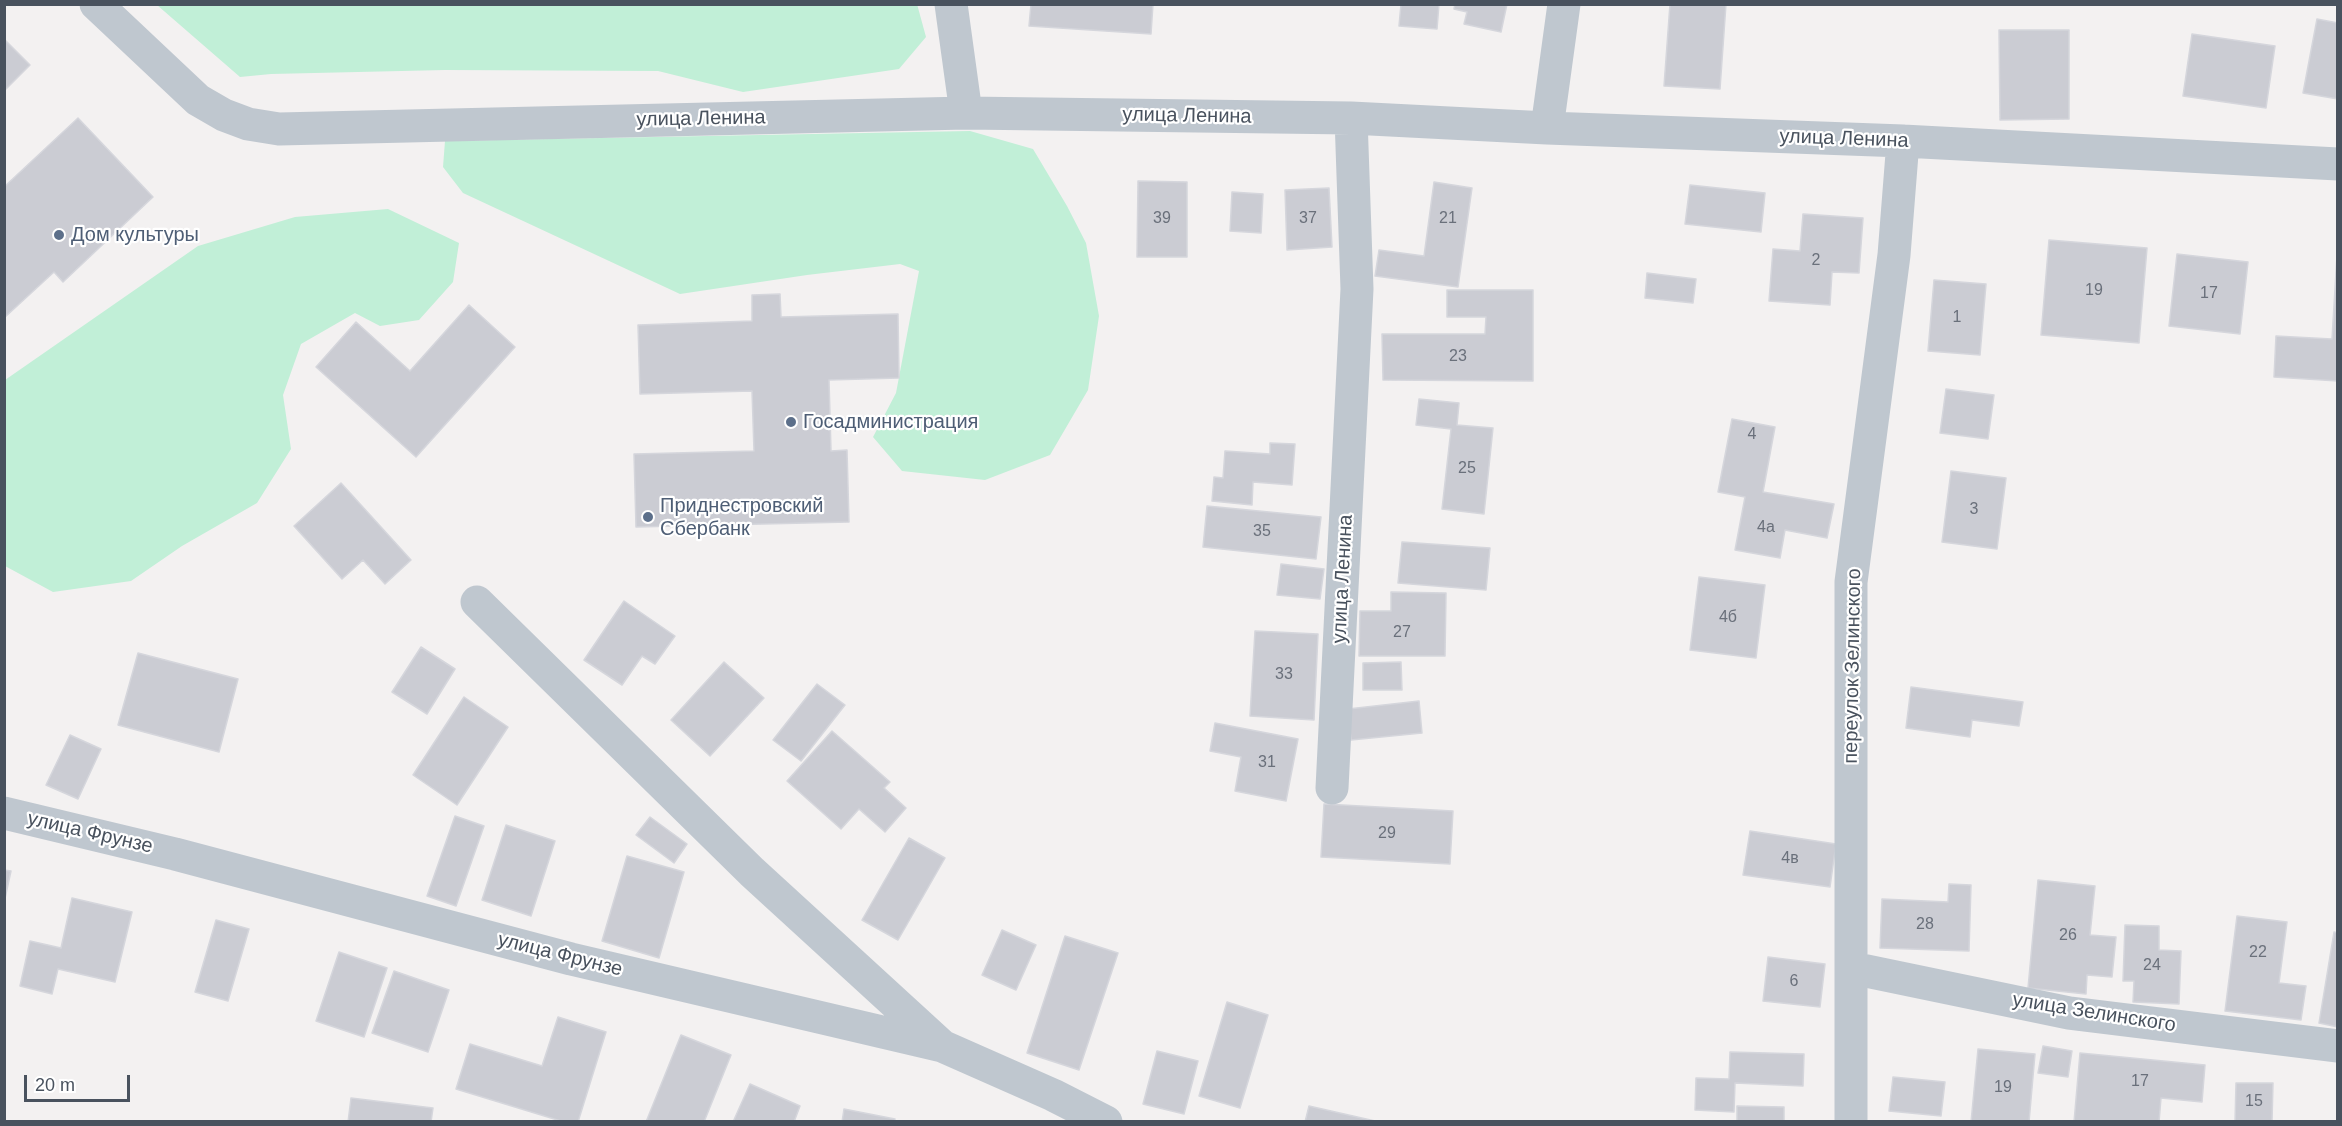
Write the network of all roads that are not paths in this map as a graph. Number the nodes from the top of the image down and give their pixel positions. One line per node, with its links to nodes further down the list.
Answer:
1 (96, 4): 4 (street, улица Ленина)
2 (951, 4): 4 (street)
3 (1564, 4): 6 (street)
4 (966, 113): 5 (street, улица Ленина)
5 (1351, 118): 6 (street, улица Ленина); 10 (street, улица Ленина)
6 (1547, 128): 7 (street, улица Ленина)
7 (1903, 141): 8 (street, улица Ленина); 12 (street, переулок Зелинского)
8 (2337, 164)
9 (477, 602): 13 (street)
10 (1332, 788)
11 (4, 813): 13 (street, улица Фрунзе)
12 (1852, 968): 14 (street, улица Зелинского); 16 (street, переулок Зелинского)
13 (942, 1046): 15 (street, улица Фрунзе)
14 (2337, 1046)
15 (1106, 1122)
16 (1851, 1122)

